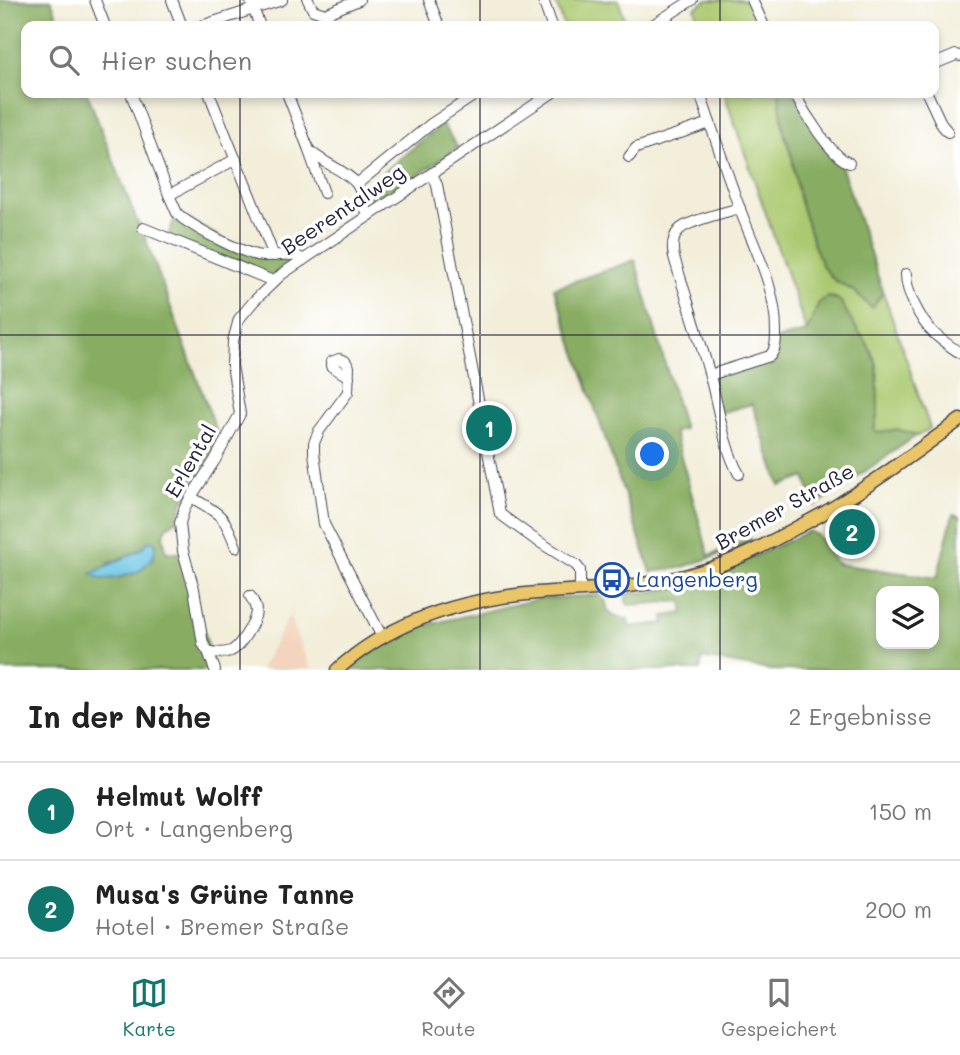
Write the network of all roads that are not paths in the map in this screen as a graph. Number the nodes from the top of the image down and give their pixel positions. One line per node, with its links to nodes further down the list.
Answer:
1 (95, 0): 12 (street)
2 (172, 0): 13 (street)
3 (282, 0): 10 (street)
4 (308, 0): 11 (street)
5 (359, 0): 11 (street)
6 (429, 0): 16 (street)
7 (543, 0): 17 (street)
8 (692, 0): 18 (street)
9 (752, 0): 19 (street)
10 (252, 5): 14 (street)
11 (325, 14): 15 (street)
12 (103, 21)
13 (180, 21)
14 (213, 21)
15 (325, 21)
16 (437, 21)
17 (550, 21)
18 (659, 21)
19 (762, 21)
20 (960, 56): 21 (street)
21 (939, 62)
22 (133, 98): 39 (street)
23 (211, 98): 34 (street)
24 (289, 98): 32 (street)
25 (470, 98): 37 (street)
26 (544, 98): 36 (street, Beerentalweg)
27 (702, 98): 30 (street)
28 (797, 98): 35 (street)
29 (929, 98): 31 (street)
30 (710, 123): 33 (street); 40 (street)
31 (948, 132)
32 (309, 150): 37 (street); 38 (street)
33 (629, 157)
34 (236, 159): 39 (street); 43 (street)
35 (849, 163)
36 (432, 173): 41 (street, Beerentalweg); 54 (street)
37 (357, 184): 41 (street)
38 (324, 193)
39 (169, 195): 43 (street)
40 (740, 208): 48 (street); 48 (street)
41 (368, 216): 44 (street, Beerentalweg)
42 (143, 228): 46 (street, Beerentalweg)
43 (274, 256): 44 (street)
44 (303, 260): 46 (street, Beerentalweg)
45 (906, 274): 47 (street)
46 (273, 281): 52 (street, Erlental)
47 (960, 353)
48 (710, 375): 51 (street)
49 (349, 377): 56 (street)
50 (960, 420): 54 (main road, Bremer Straße)
51 (739, 474)
52 (191, 497): 53 (street); 57 (street, Erlental)
53 (236, 547)
54 (580, 591): 56 (main road, Bremer Straße)
55 (250, 596): 57 (street)
56 (382, 637): 59 (main road, Bremer Straße)
57 (208, 651): 58 (street, Erlental)
58 (215, 670)
59 (337, 670)

